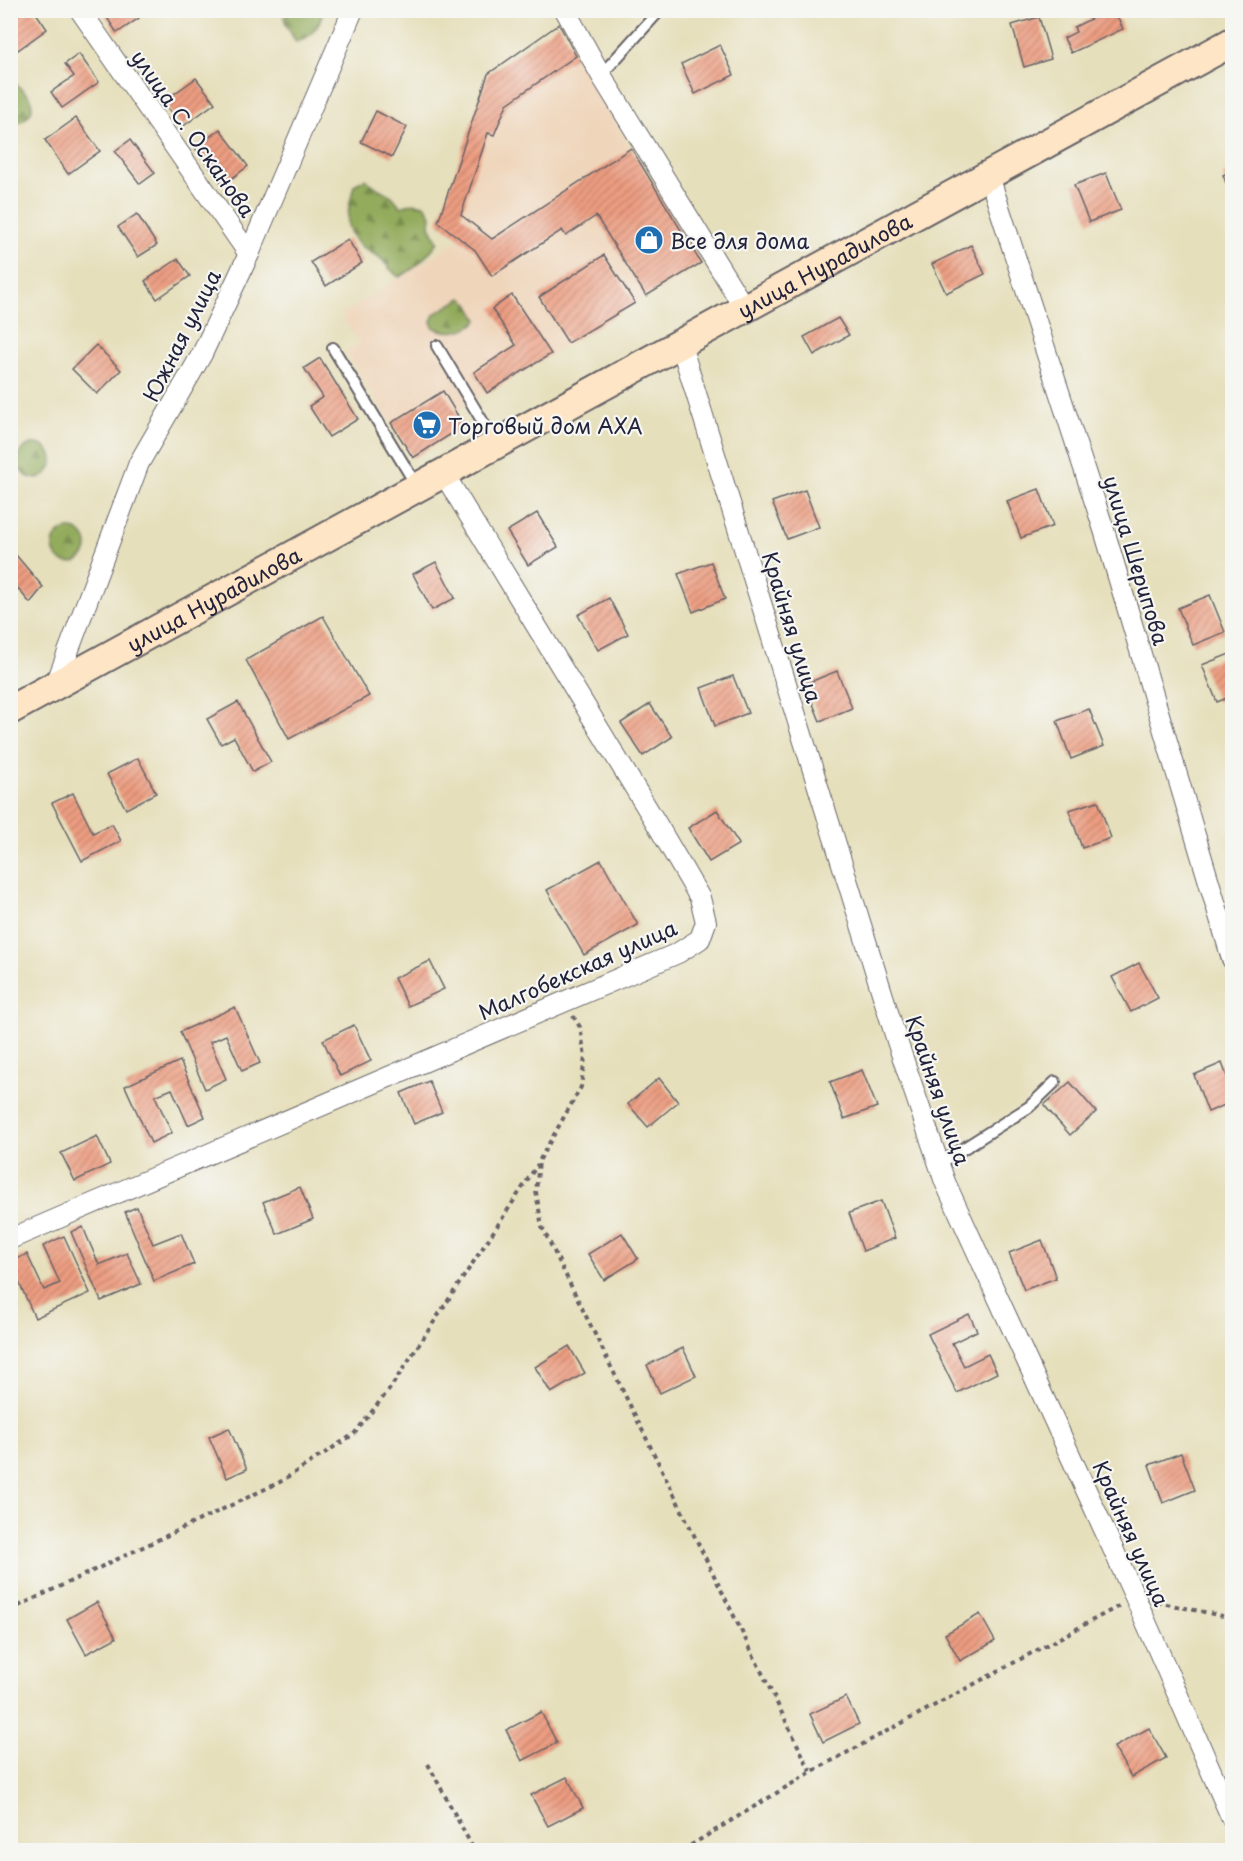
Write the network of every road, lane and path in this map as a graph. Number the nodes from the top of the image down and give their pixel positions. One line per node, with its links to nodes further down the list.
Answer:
1 (80, 10): 8 (street, улица С. Осканова)
2 (353, 10): 8 (street, Южная улица)
3 (566, 10): 6 (street)
4 (660, 10): 6 (lane)
5 (1233, 42): 7 (street, улица Нурадилова)
6 (601, 75): 9 (street)
7 (989, 176): 9 (street, улица Нурадилова); 18 (street, улица Шерипова)
8 (249, 254): 16 (street, Южная улица)
9 (745, 309): 10 (street, улица Нурадилова)
10 (681, 345): 13 (street, улица Нурадилова); 22 (street, Крайняя улица)
11 (438, 346): 13 (lane)
12 (333, 348): 15 (lane)
13 (497, 445): 14 (street, улица Нурадилова)
14 (444, 474): 15 (street, улица Нурадилова); 19 (street, Малгобекская улица)
15 (418, 488): 16 (street, улица Нурадилова); 17 (street, улица Нурадилова)
16 (56, 684): 17 (street, улица Нурадилова)
17 (10, 711)
18 (1233, 959)
19 (564, 1002): 21 (path); 23 (street, Малгобекская улица)
20 (1055, 1082): 22 (lane)
21 (539, 1161): 25 (path); 28 (path)
22 (939, 1164): 24 (street, Крайняя улица)
23 (10, 1239)
24 (1136, 1597): 26 (path); 28 (path); 29 (street, Крайняя улица)
25 (10, 1610)
26 (1233, 1618)
27 (428, 1764): 30 (path)
28 (811, 1772): 31 (path)
29 (1233, 1819)
30 (474, 1851)
31 (683, 1851)

